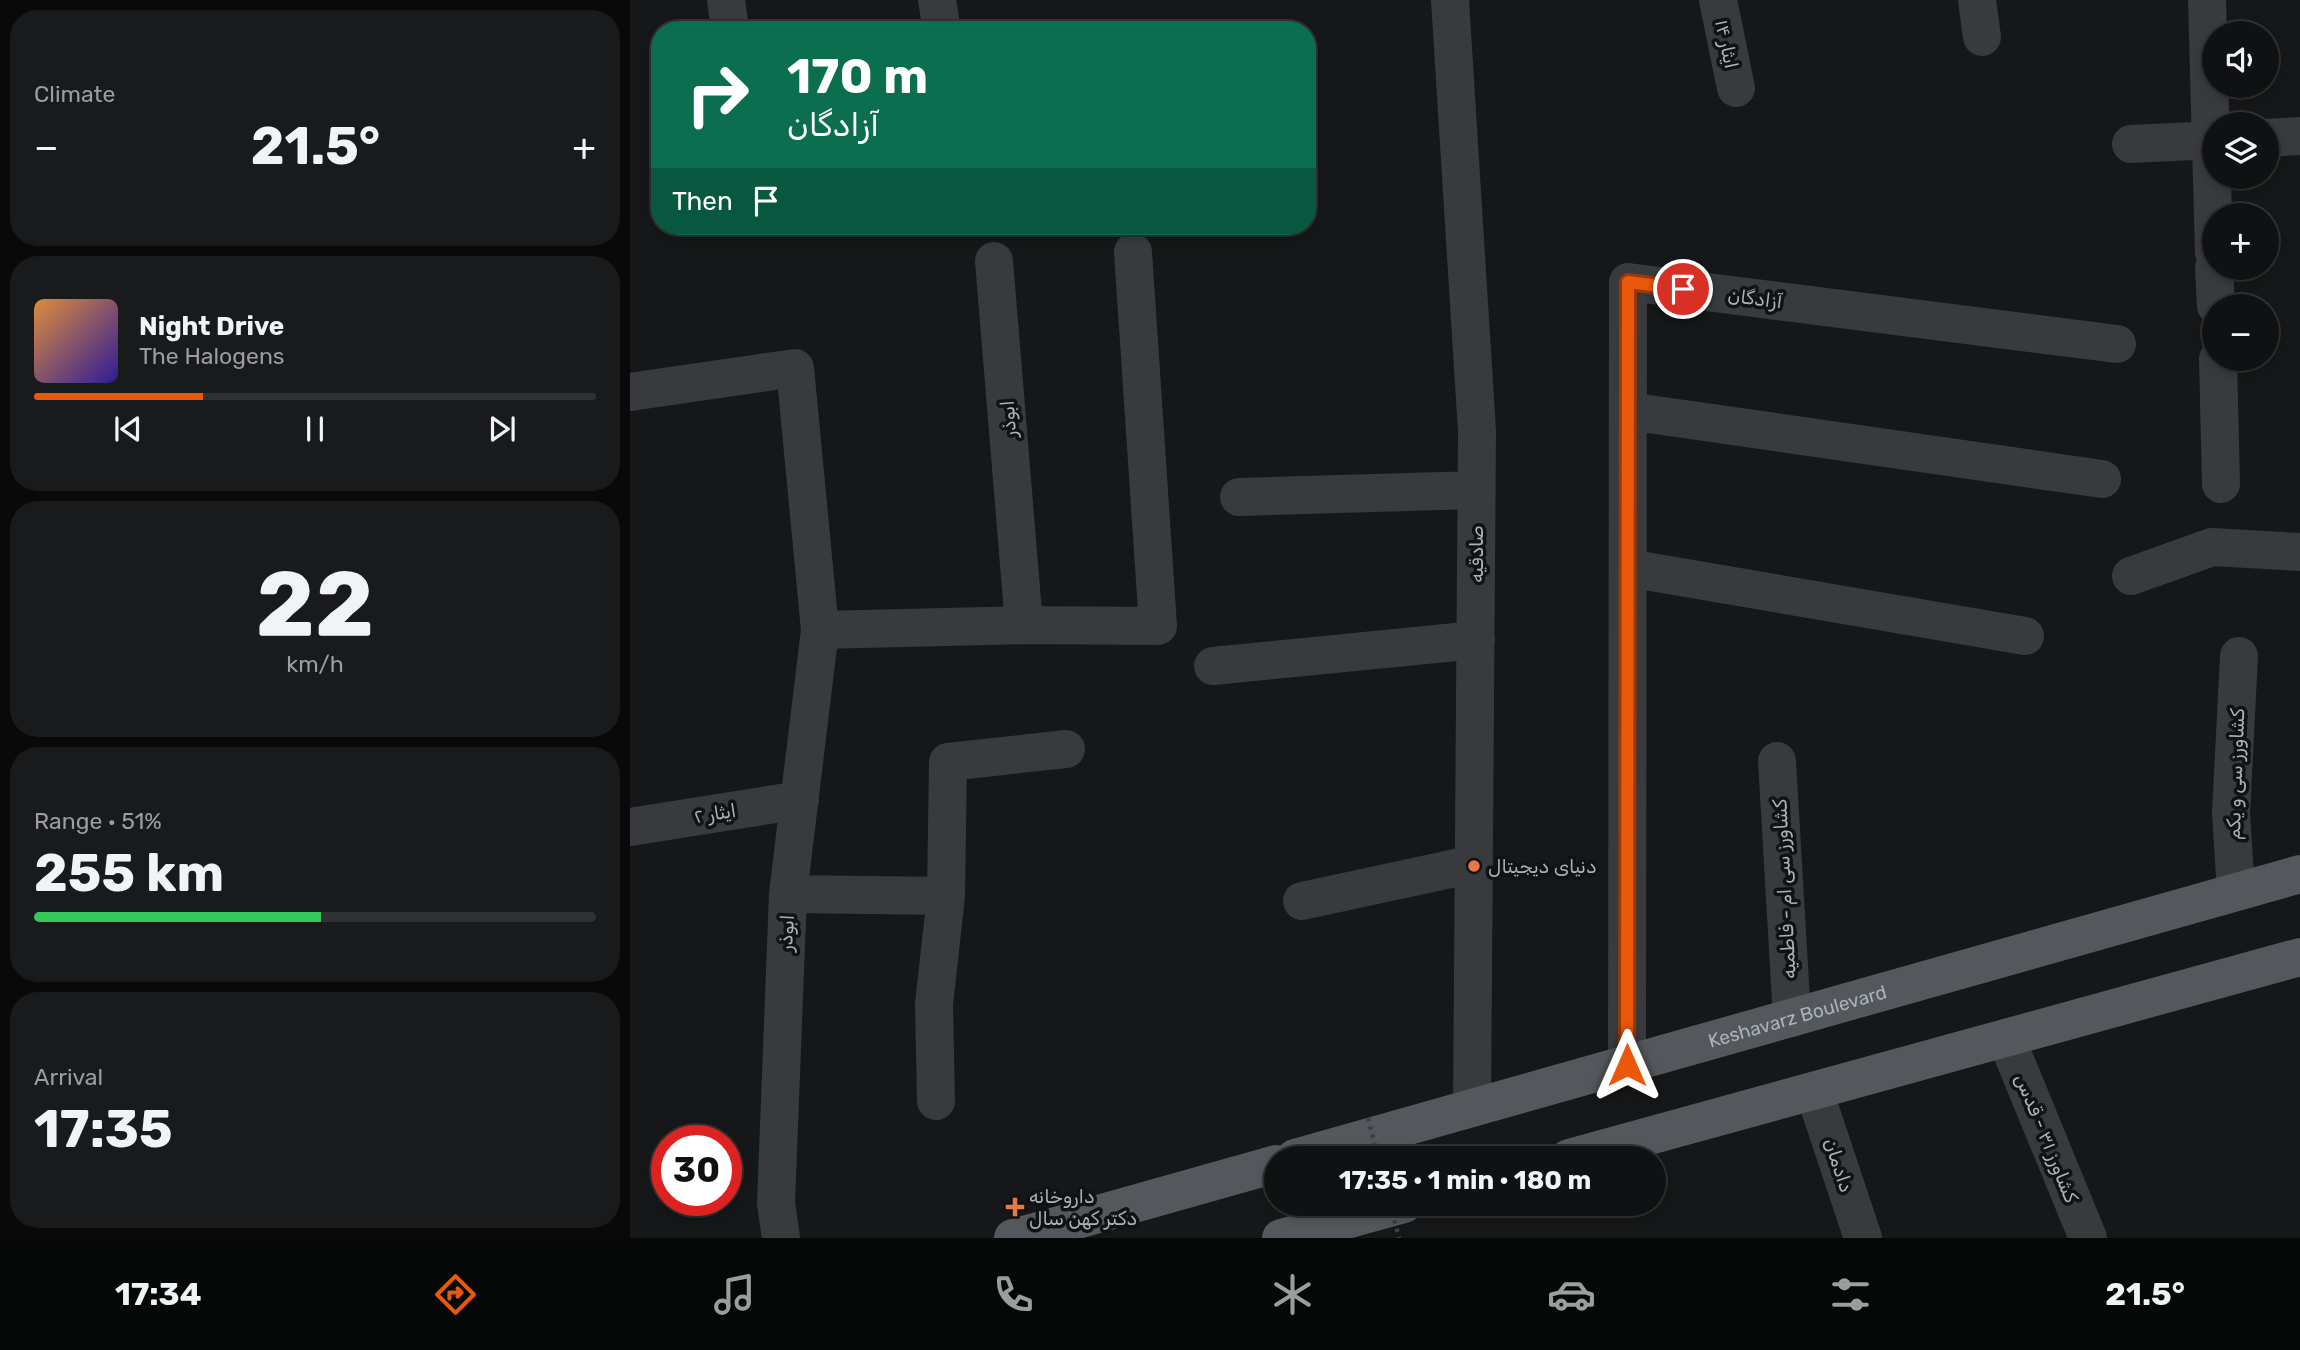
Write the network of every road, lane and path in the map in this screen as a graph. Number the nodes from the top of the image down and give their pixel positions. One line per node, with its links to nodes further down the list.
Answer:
1 (726, 0): 7 (street)
2 (937, 0): 8 (street)
3 (1450, 0): 24 (street, صادقیه)
4 (1718, 0): 10 (street, ایثار ۱۴)
5 (1977, 0): 9 (street)
6 (2207, 0): 11 (street)
7 (729, 21)
8 (940, 21)
9 (1982, 37)
10 (1736, 88)
11 (2210, 112)
12 (2300, 136): 13 (street)
13 (2279, 137)
14 (2202, 140): 15 (street)
15 (2131, 144)
16 (1133, 252): 29 (street)
17 (994, 261): 29 (street, ابوذر)
18 (2117, 344): 21 (street, آزادگان)
19 (2218, 371): 23 (street)
20 (630, 392): 30 (street, ابوذر)
21 (1628, 411): 22 (street); 27 (street, آزادگان)
22 (2102, 479)
23 (2221, 484)
24 (1476, 490): 25 (street); 32 (street, صادقیه)
25 (1239, 497)
26 (2300, 552): 28 (street)
27 (1628, 568): 31 (street); 48 (street, آزادگان)
28 (2131, 576)
29 (1024, 625): 30 (street)
30 (820, 630): 37 (street, ابوذر)
31 (2025, 636)
32 (1476, 640): 34 (street); 39 (street, صادقیه)
33 (2239, 656): 41 (street, كشاورز سی و يكم)
34 (1213, 666)
35 (1066, 749): 43 (street)
36 (1777, 761): 46 (street, کشاورز سی ام - فاطمیه)
37 (800, 800): 38 (street, ایثار ۲); 42 (street, ابوذر)
38 (630, 827)
39 (1474, 864): 44 (street); 51 (street, صادقیه)
40 (2300, 874): 41 (main road, Keshavarz Boulevard)
41 (2236, 892): 46 (main road, Keshavarz Boulevard)
42 (788, 894): 43 (street); 59 (street, ابوذر)
43 (946, 896): 50 (street)
44 (1302, 901)
45 (2300, 957): 47 (main road)
46 (1792, 1018): 48 (main road, Keshavarz Boulevard)
47 (2006, 1038): 49 (main road); 64 (street, کشاورز ۳۱ - قدس)
48 (1627, 1065): 51 (main road, Keshavarz Boulevard)
49 (1814, 1091): 55 (main road); 63 (street, دادمان)
50 (936, 1101)
51 (1472, 1108): 53 (main road, Keshavarz Boulevard)
52 (1368, 1118): 54 (path, bridge)
53 (1337, 1146)
54 (1375, 1146)
55 (1613, 1146)
56 (1264, 1167): 60 (main road)
57 (1361, 1216): 61 (main road)
58 (1393, 1216): 62 (path, bridge)
59 (781, 1238)
60 (1013, 1238)
61 (1281, 1238)
62 (1399, 1238)
63 (1863, 1238)
64 (2088, 1238)

